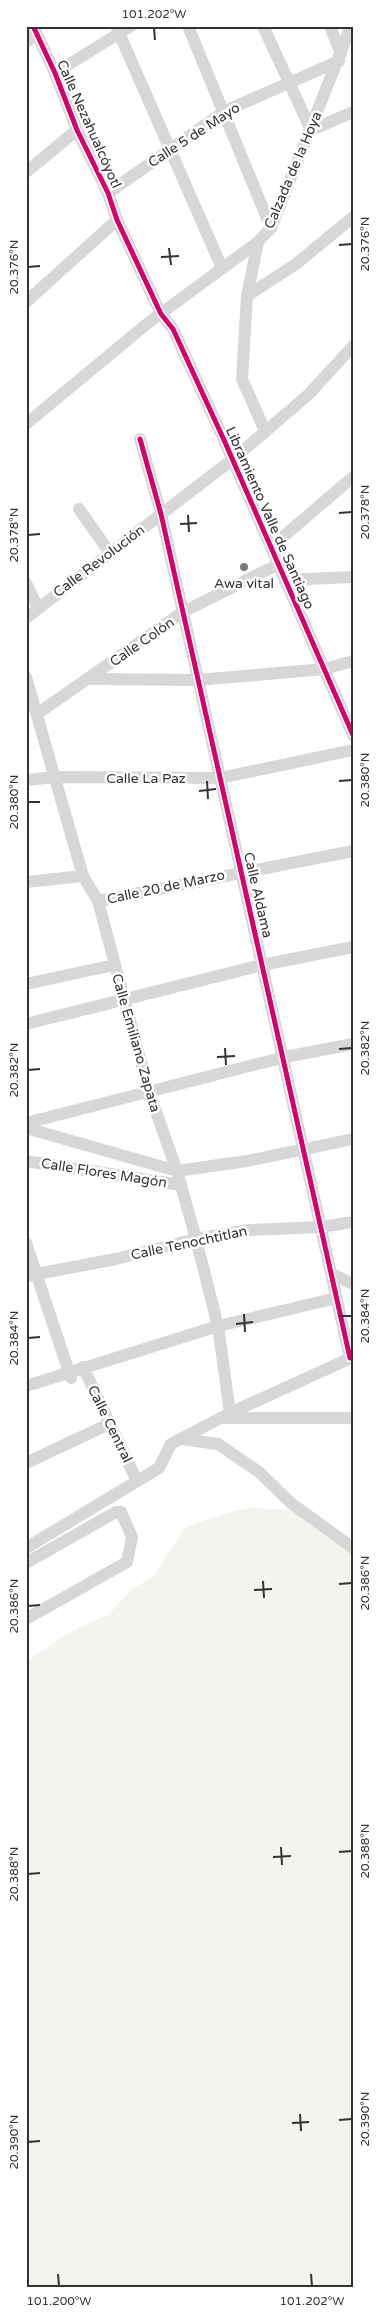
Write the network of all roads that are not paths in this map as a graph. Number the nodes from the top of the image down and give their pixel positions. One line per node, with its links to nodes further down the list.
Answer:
1 (131, 26): 7 (street)
2 (188, 26): 12 (street)
3 (263, 26): 11 (street)
4 (330, 26): 9 (street)
5 (352, 26): 9 (street, Calzada de la Hoya)
6 (35, 30): 8 (street); 10 (street, Calle Nezahualcóyotl)
7 (118, 30): 10 (street); 16 (street)
8 (26, 42)
9 (340, 57): 11 (street, Calle 5 de Mayo); 15 (street, Calzada de la Hoya)
10 (55, 72): 14 (street, Calle Nezahualcóyotl)
11 (288, 83): 12 (street, Calle 5 de Mayo); 15 (street)
12 (225, 112): 16 (street, Calle 5 de Mayo); 21 (street)
13 (353, 112): 15 (street)
14 (77, 130): 17 (street); 18 (street, Calle Nezahualcóyotl)
15 (311, 130): 21 (street, Calzada de la Hoya)
16 (168, 149): 18 (street, Calle 5 de Mayo); 23 (street)
17 (26, 172)
18 (108, 193): 20 (street, Calle Nezahualcóyotl)
19 (353, 218): 24 (street)
20 (117, 220): 25 (street); 26 (street, Calle Nezahualcóyotl)
21 (271, 228): 22 (street, Calzada de la Hoya)
22 (258, 242): 23 (street); 24 (street, Calzada de la Hoya)
23 (222, 268): 26 (street)
24 (247, 296): 29 (street, Calzada de la Hoya)
25 (26, 302)
26 (160, 314): 28 (street); 31 (street, Libramiento Valle de Santiago)
27 (353, 346): 29 (street, Calle Revolución)
28 (26, 424)
29 (265, 432): 31 (street, Calle Revolución)
30 (140, 438): 34 (street, Calle Aldama)
31 (233, 459): 34 (street, Calle Revolución); 35 (street, Libramiento Valle de Santiago)
32 (351, 480): 35 (street)
33 (79, 509): 36 (street)
34 (161, 514): 36 (street, Calle Revolución); 42 (street, Calle Aldama)
35 (271, 547): 37 (street, Libramiento Valle de Santiago)
36 (110, 553): 41 (street, Calle Revolución)
37 (279, 564): 39 (street, Libramiento Valle de Santiago); 42 (street, Calle Colón)
38 (353, 577): 39 (street)
39 (285, 580): 45 (street, Libramiento Valle de Santiago)
40 (26, 583): 41 (street)
41 (38, 608): 43 (street, Calle Revolución)
42 (183, 612): 47 (street, Calle Colón); 48 (street, Calle Aldama)
43 (26, 618)
44 (353, 661): 45 (street)
45 (324, 670): 48 (street); 50 (street, Libramiento Valle de Santiago)
46 (26, 679): 49 (street, Calle Emiliano Zapata)
47 (89, 679): 48 (street); 49 (street, Calle Colón)
48 (198, 680): 53 (street, Calle Aldama)
49 (37, 714): 52 (street, Calle Emiliano Zapata)
50 (353, 735)
51 (353, 750): 53 (street, Calle La Paz)
52 (55, 777): 53 (street, Calle La Paz); 54 (street, Calle La Paz); 57 (street, Calle Emiliano Zapata)
53 (220, 778): 56 (street, Calle Aldama)
54 (26, 780)
55 (353, 851): 56 (street, Calle 20 de Marzo)
56 (241, 871): 59 (street, Calle 20 de Marzo); 62 (street, Calle Aldama)
57 (83, 876): 58 (street); 59 (street, Calle Emiliano Zapata)
58 (26, 882)
59 (98, 901): 61 (street, Calle Emiliano Zapata)
60 (353, 947): 62 (street)
61 (114, 965): 63 (street); 64 (street, Calle Emiliano Zapata)
62 (262, 965): 64 (street); 67 (street, Calle Aldama)
63 (26, 984)
64 (125, 1000): 65 (street); 68 (street, Calle Emiliano Zapata)
65 (26, 1024)
66 (353, 1044): 67 (street)
67 (284, 1057): 68 (street); 72 (street, Calle Aldama)
68 (149, 1092): 69 (street); 74 (street, Calle Emiliano Zapata)
69 (26, 1123)
70 (26, 1128): 74 (street)
71 (353, 1139): 72 (street)
72 (302, 1150): 74 (street); 77 (street, Calle Aldama)
73 (26, 1161): 75 (street, Calle Flores Magón)
74 (177, 1171): 75 (street, Calle Emiliano Zapata)
75 (181, 1185): 78 (street, Calle Emiliano Zapata)
76 (353, 1222): 77 (street, Calle Tenochtitlan)
77 (321, 1227): 78 (street, Calle Tenochtitlan); 81 (street, Calle Aldama)
78 (196, 1239): 80 (street, Calle Tenochtitlan); 84 (street, Calle Emiliano Zapata)
79 (26, 1243): 80 (street)
80 (31, 1274): 87 (street)
81 (332, 1274): 82 (street); 83 (street, Calle Aldama)
82 (353, 1284)
83 (337, 1298): 84 (street); 85 (street, Calle Aldama)
84 (218, 1326): 86 (street); 90 (street, Calle Emiliano Zapata)
85 (352, 1357): 90 (street)
86 (88, 1368): 87 (street); 92 (street, Calle Central)
87 (70, 1375): 88 (street); 89 (street)
88 (26, 1386)
89 (26, 1394)
90 (226, 1415): 91 (street); 93 (street)
91 (353, 1418)
92 (109, 1424): 94 (street); 95 (street, Calle Central)
93 (181, 1439): 95 (street); 97 (street)
94 (26, 1463)
95 (138, 1481): 96 (street)
96 (26, 1548)
97 (353, 1548)
98 (26, 1563): 99 (street)
99 (26, 1619)

